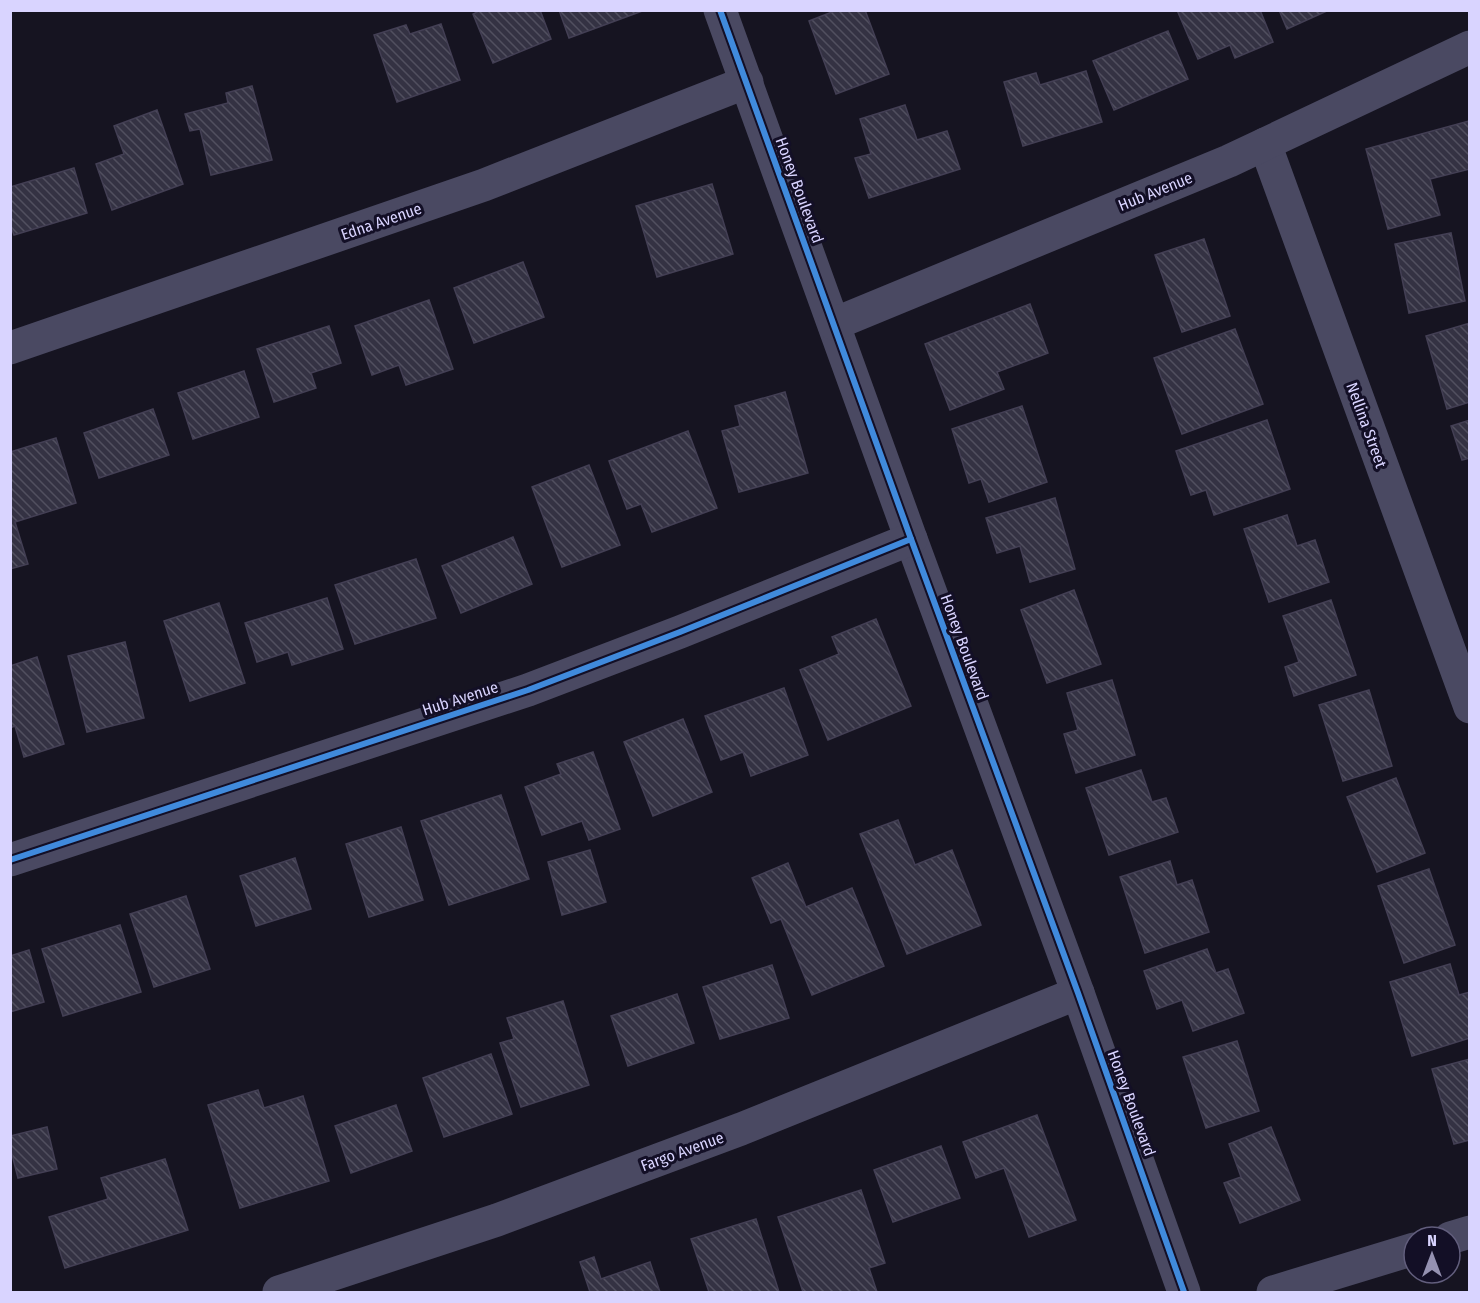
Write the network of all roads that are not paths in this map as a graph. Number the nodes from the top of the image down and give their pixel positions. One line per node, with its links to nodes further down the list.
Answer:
1 (720, 10): 3 (street, Honey Boulevard)
2 (1470, 47): 4 (street, Hub Avenue)
3 (747, 82): 5 (street, Honey Boulevard); 6 (street, Edna Avenue)
4 (1265, 144): 5 (street, Hub Avenue); 8 (street, Nellina Street)
5 (834, 324): 7 (street, Honey Boulevard)
6 (10, 348)
7 (911, 539): 9 (street, Hub Avenue); 10 (street, Honey Boulevard)
8 (1470, 707)
9 (10, 861)
10 (1078, 993): 12 (street, Fargo Avenue); 13 (street, Honey Boulevard)
11 (1402, 1253): 14 (street)
12 (279, 1293)
13 (1184, 1293)
14 (1273, 1293)

